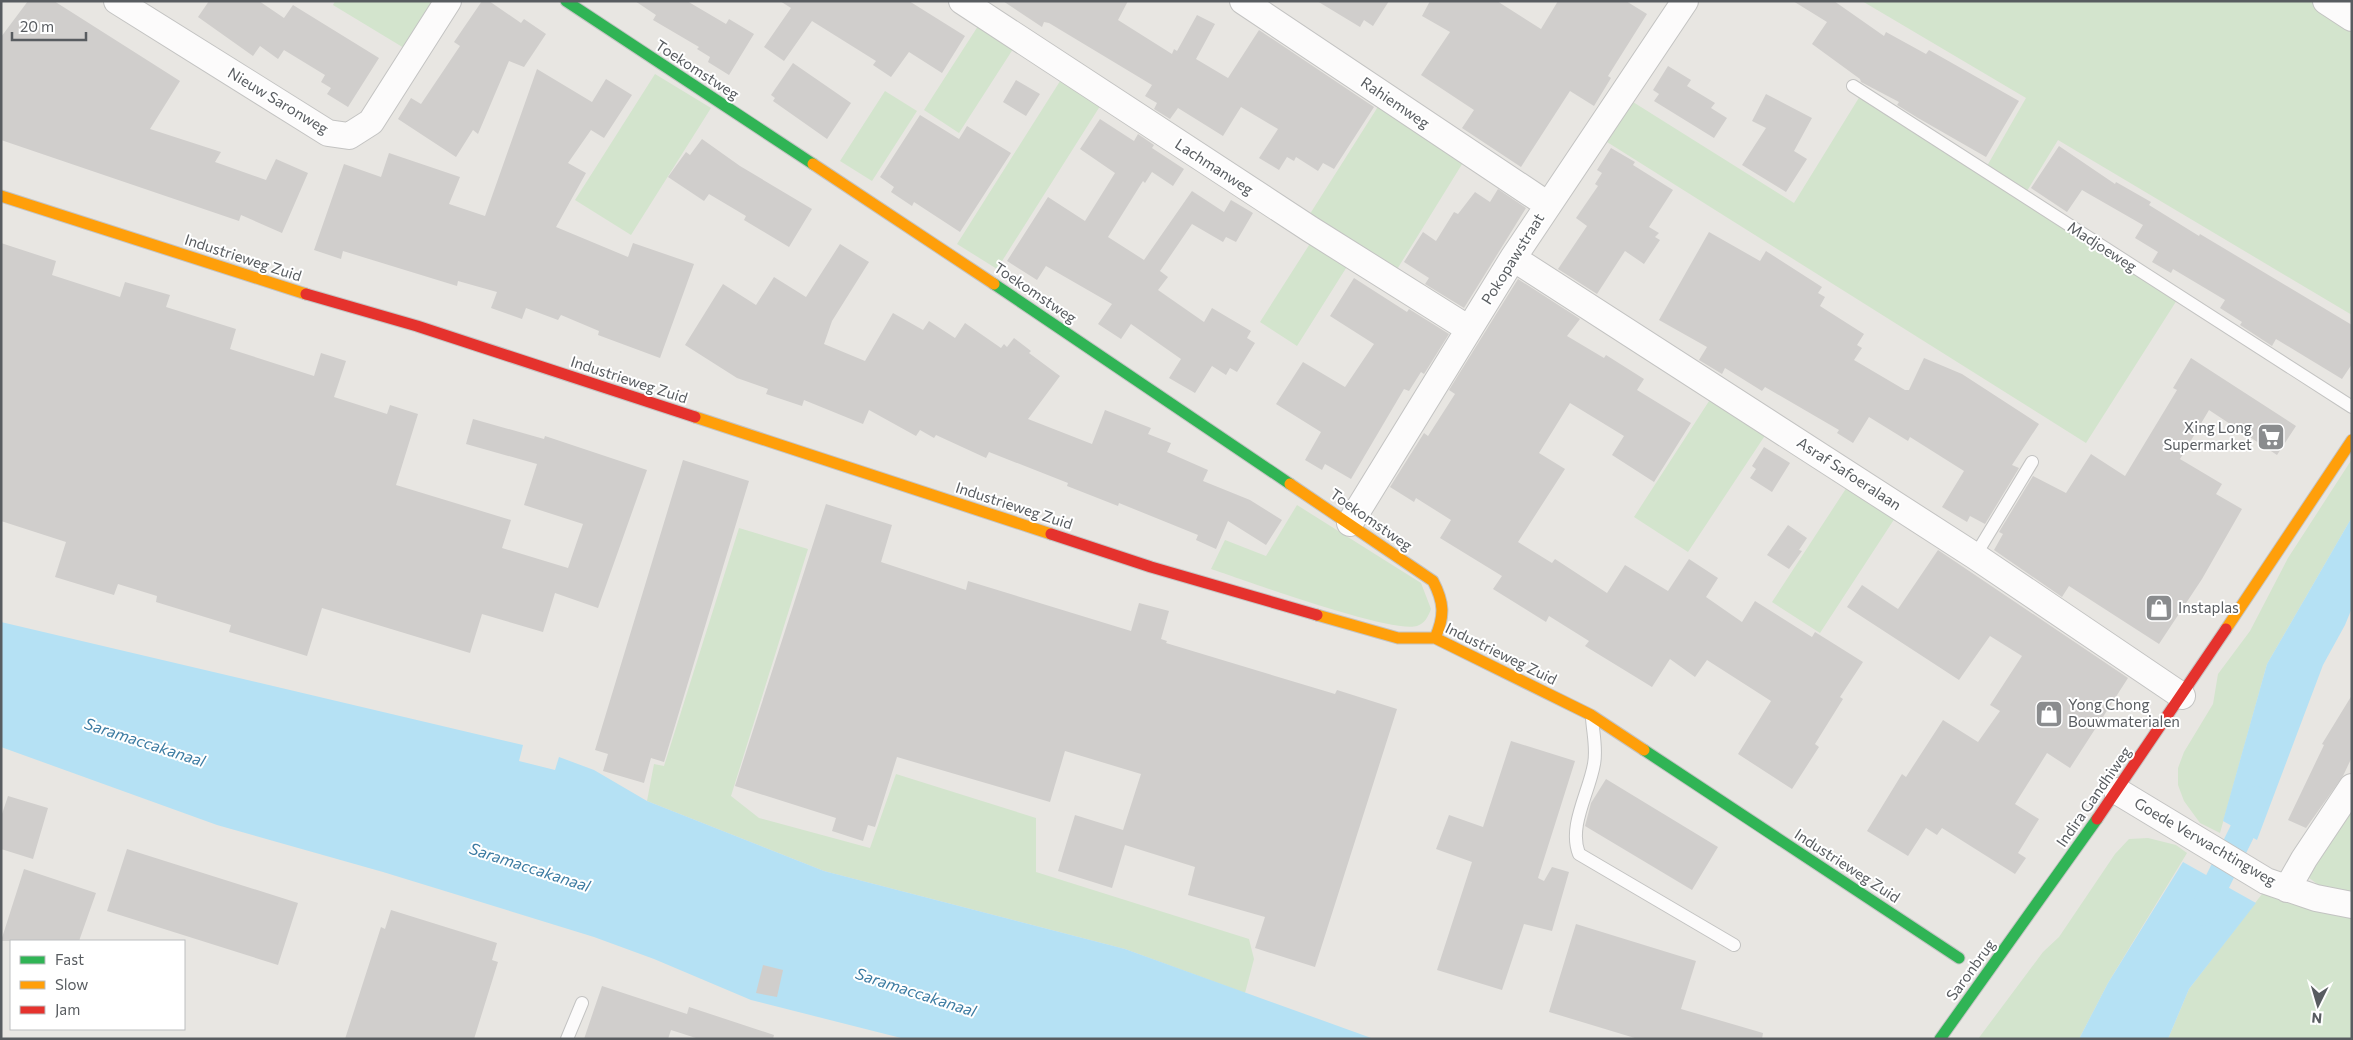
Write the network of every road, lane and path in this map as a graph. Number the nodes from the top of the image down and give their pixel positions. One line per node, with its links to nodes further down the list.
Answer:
1 (117, 1): 2 (street, Nieuw Saronweg)
2 (448, 1)
3 (566, 1): 17 (street, Toekomstweg)
4 (962, 1): 13 (street, Lachmanweg)
5 (1243, 1): 11 (street, Rahiemweg)
6 (1685, 1): 11 (street, Pokopawstraat)
7 (2326, 1): 8 (street)
8 (2352, 18)
9 (1853, 86): 14 (lane, Madjoeweg)
10 (1, 196): 19 (street, Industrieweg Zuid)
11 (1548, 204): 12 (street, Pokopawstraat)
12 (1513, 258): 13 (street, Pokopawstraat); 18 (street, Asraf Safoeralaan)
13 (1469, 329): 17 (street, Pokopawstraat)
14 (2352, 408)
15 (2352, 440): 20 (street, Indira Gandhiweg)
16 (2032, 462): 18 (lane)
17 (1350, 523): 19 (street, Toekomstweg)
18 (1975, 556): 20 (street, Asraf Safoeralaan)
19 (1435, 638): 21 (street, Industrieweg Zuid)
20 (2182, 696): 23 (street, Indira Gandhiweg)
21 (1592, 715): 27 (lane); 28 (street, Industrieweg Zuid)
22 (2352, 787): 24 (street)
23 (2117, 791): 24 (street, Goede Verwachtingweg); 26 (street, Indira Gandhiweg)
24 (2276, 885): 25 (street, Goede Verwachtingweg)
25 (2352, 905)
26 (2026, 919): 31 (street, Saronbrug)
27 (1734, 944)
28 (1959, 958)
29 (582, 1003): 30 (lane)
30 (566, 1039)
31 (1940, 1039)

